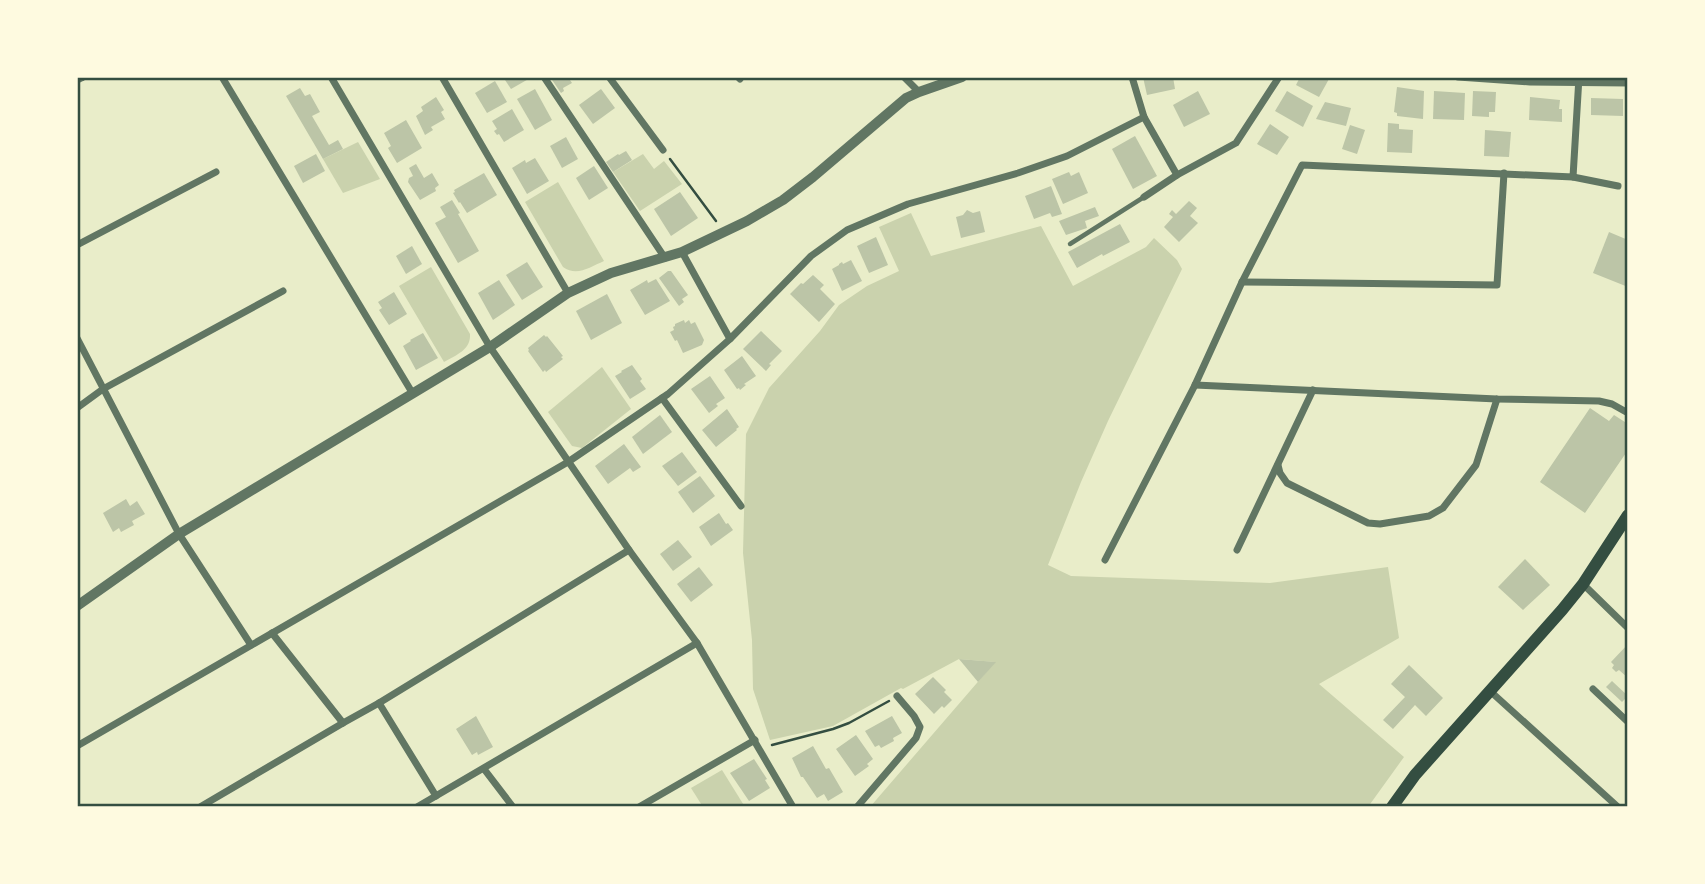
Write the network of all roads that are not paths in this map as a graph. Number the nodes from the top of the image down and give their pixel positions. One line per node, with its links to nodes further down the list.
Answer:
1 (83, 77): 13 (street)
2 (222, 77): 37 (street)
3 (331, 77): 33 (street)
4 (442, 77): 30 (street)
5 (544, 77): 27 (street)
6 (609, 77): 17 (street)
7 (904, 77): 15 (street)
8 (962, 77): 15 (street)
9 (1132, 77): 16 (street)
10 (1279, 77): 20 (street)
11 (1458, 77): 12 (street)
12 (1579, 79): 14 (street); 21 (street)
13 (77, 80)
14 (1628, 83)
15 (919, 92): 26 (street)
16 (1144, 117): 20 (street); 32 (street)
17 (663, 150)
18 (216, 172): 25 (street)
19 (1504, 173): 21 (street); 28 (street); 28 (street)
20 (1177, 175): 23 (street)
21 (1573, 177): 22 (street)
22 (1618, 186)
23 (1144, 197): 24 (lane)
24 (1070, 244)
25 (77, 245)
26 (682, 252): 27 (street); 32 (street)
27 (665, 258): 30 (street)
28 (1242, 282): 34 (street)
29 (283, 291): 35 (street)
30 (568, 293): 33 (street)
31 (77, 338): 35 (street)
32 (730, 339): 38 (street)
33 (490, 347): 37 (street); 42 (street)
34 (1195, 385): 36 (street); 49 (street)
35 (103, 389): 40 (street); 46 (street)
36 (1313, 390): 39 (street); 43 (street)
37 (413, 394): 46 (street)
38 (662, 398): 42 (street); 44 (street)
39 (1497, 399): 41 (street); 43 (street)
40 (77, 408)
41 (1628, 413)
42 (568, 462): 47 (street); 53 (street)
43 (1278, 465): 48 (street)
44 (741, 506)
45 (1628, 515): 50 (main road)
46 (179, 534): 51 (street); 55 (street)
47 (629, 550): 54 (street); 59 (street)
48 (1237, 550)
49 (1105, 560)
50 (1583, 584): 52 (street); 57 (main road)
51 (77, 606)
52 (1628, 628)
53 (272, 633): 55 (street); 61 (street)
54 (697, 643): 62 (street); 64 (street)
55 (251, 645): 63 (street)
56 (1593, 689): 60 (street)
57 (1490, 691): 72 (main road); 73 (street)
58 (897, 696): 71 (street)
59 (379, 704): 61 (street); 65 (street)
60 (1628, 722)
61 (343, 723): 66 (street)
62 (755, 740): 69 (street); 70 (street)
63 (77, 746)
64 (484, 769): 65 (street); 68 (street)
65 (436, 796): 67 (street)
66 (200, 807)
67 (417, 807)
68 (513, 807)
69 (639, 807)
70 (793, 807)
71 (857, 807)
72 (1392, 807)
73 (1618, 807)

